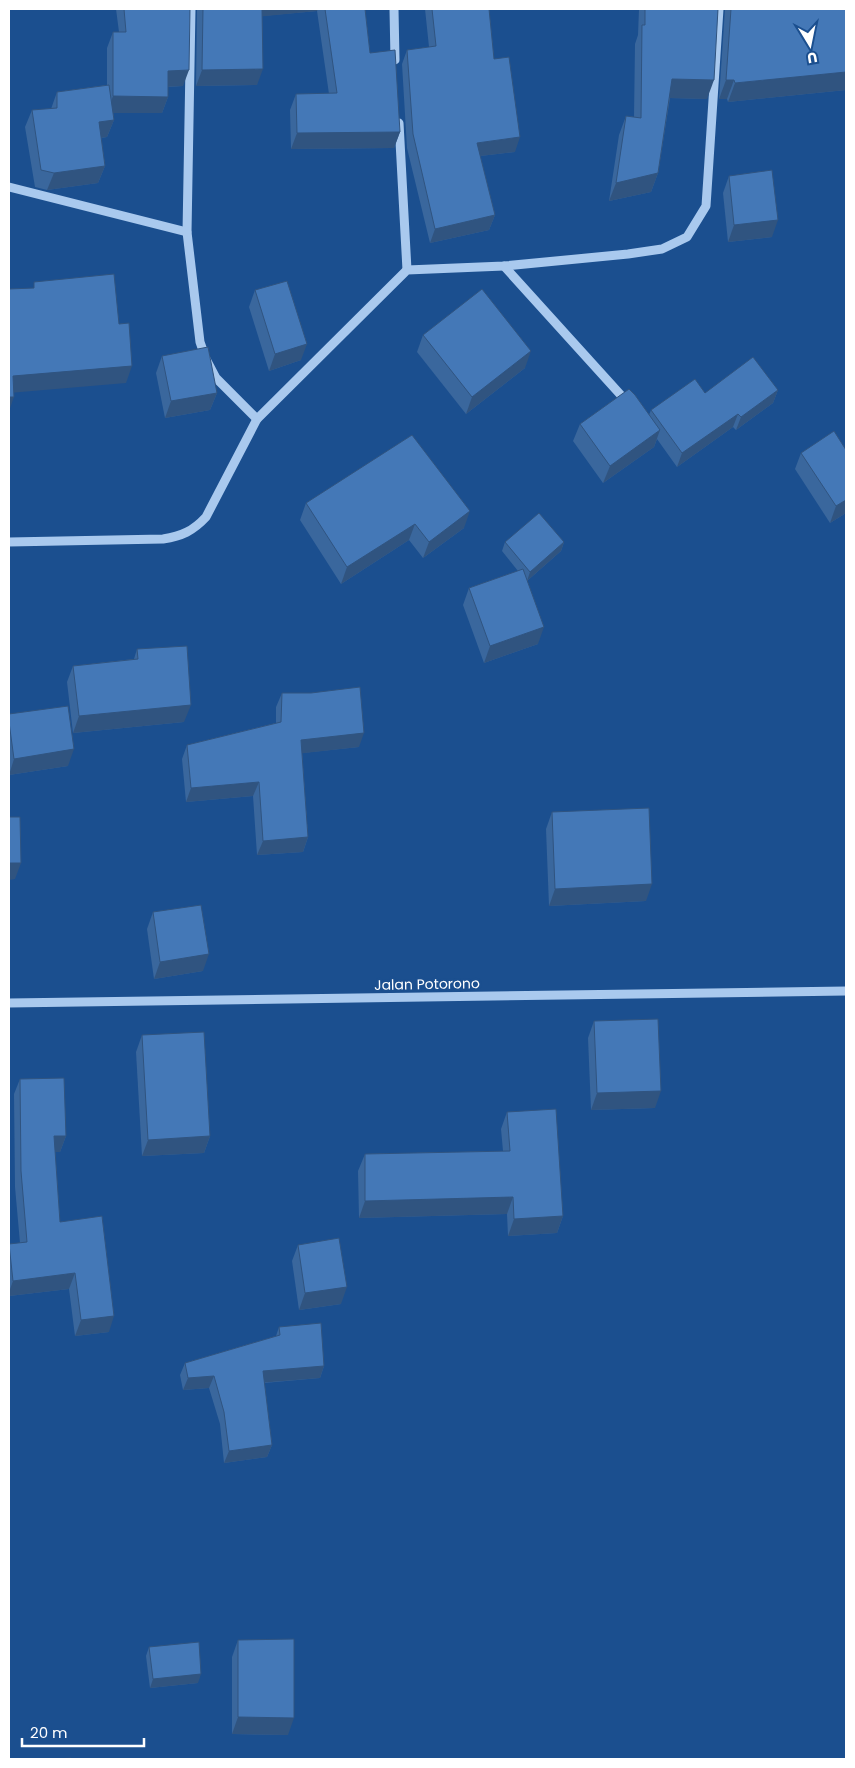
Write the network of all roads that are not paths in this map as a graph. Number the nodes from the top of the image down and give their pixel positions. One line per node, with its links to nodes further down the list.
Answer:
1 (191, 9): 7 (street)
2 (394, 9): 4 (street)
3 (719, 9): 8 (street)
4 (396, 70)
5 (398, 110): 9 (street)
6 (9, 187): 7 (street)
7 (187, 232): 11 (street)
8 (504, 266): 9 (street); 10 (street)
9 (407, 270): 11 (street)
10 (631, 406)
11 (257, 419): 12 (street)
12 (9, 542)
13 (846, 992): 14 (street, Jalan Potorono)
14 (9, 1003)

